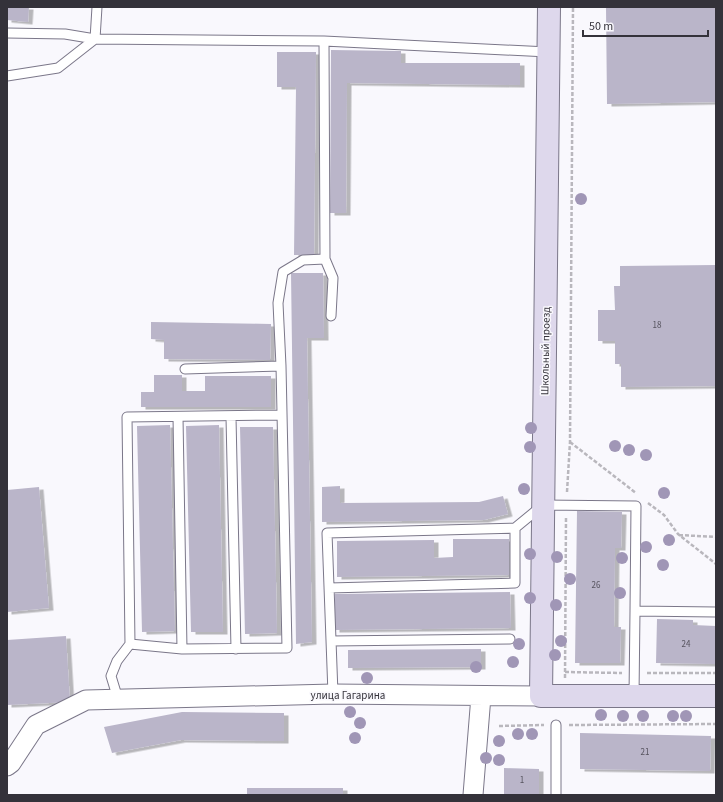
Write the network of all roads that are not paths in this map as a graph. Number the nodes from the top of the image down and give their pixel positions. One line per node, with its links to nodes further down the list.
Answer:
1 (97, 7): 4 (lane)
2 (548, 7): 6 (street, Школьный проезд)
3 (7, 33): 4 (lane)
4 (95, 39): 5 (lane); 7 (lane)
5 (324, 41): 6 (lane); 8 (lane)
6 (548, 52): 15 (street, Школьный проезд)
7 (7, 76)
8 (325, 259): 9 (lane); 10 (lane)
9 (331, 316)
10 (281, 366): 11 (lane); 12 (lane)
11 (185, 369)
12 (282, 415): 14 (lane); 24 (lane)
13 (178, 417): 14 (lane); 22 (lane); 23 (lane)
14 (231, 417): 24 (lane)
15 (543, 505): 16 (lane); 18 (lane); 27 (street, Школьный проезд)
16 (515, 528): 17 (lane); 17 (lane)
17 (329, 588): 21 (lane)
18 (635, 611): 19 (lane); 28 (lane)
19 (716, 612)
20 (510, 639): 21 (lane)
21 (331, 641): 25 (lane)
22 (130, 644): 23 (lane); 30 (lane)
23 (182, 649): 24 (lane)
24 (236, 649)
25 (333, 694): 26 (street, улица Гагарина); 30 (street, улица Гагарина)
26 (481, 696): 27 (street, улица Гагарина); 33 (street)
27 (541, 696): 28 (street, улица Гагарина)
28 (634, 696): 29 (street, улица Гагарина)
29 (716, 696)
30 (118, 699): 32 (street, улица Гагарина)
31 (556, 725): 34 (lane)
32 (7, 766)
33 (473, 795)
34 (556, 795)

